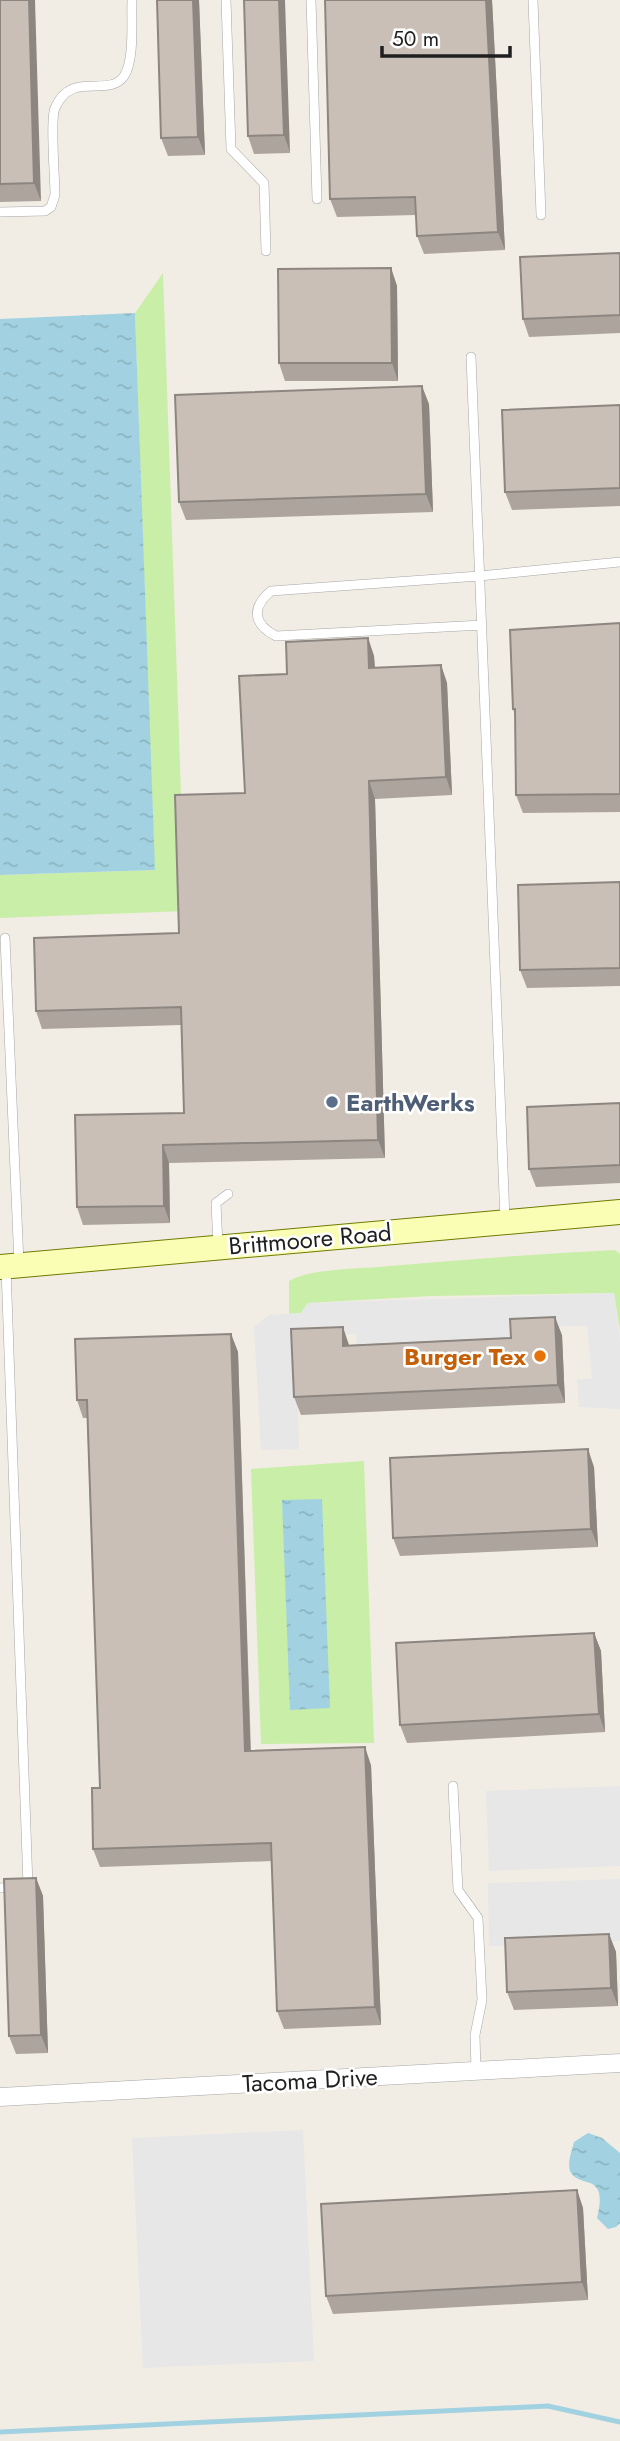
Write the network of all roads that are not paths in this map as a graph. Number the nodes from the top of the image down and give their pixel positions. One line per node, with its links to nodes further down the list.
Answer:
1 (132, 0): 6 (lane)
2 (226, 0): 8 (lane)
3 (311, 0): 5 (lane)
4 (533, 0): 7 (lane)
5 (317, 199)
6 (0, 212)
7 (541, 215)
8 (266, 251)
9 (471, 357): 11 (lane)
10 (620, 562): 11 (lane)
11 (479, 576): 12 (lane); 12 (lane)
12 (482, 625): 16 (lane)
13 (5, 937): 18 (lane)
14 (228, 1194): 17 (lane)
15 (620, 1212): 16 (main road, Brittmoore Road)
16 (505, 1222): 17 (main road, Brittmoore Road)
17 (218, 1248): 18 (main road, Brittmoore Road)
18 (9, 1267): 20 (lane)
19 (453, 1786): 22 (lane)
20 (0, 1888)
21 (620, 2063): 22 (street, Tacoma Drive)
22 (476, 2071): 23 (street, Tacoma Drive)
23 (0, 2097)

